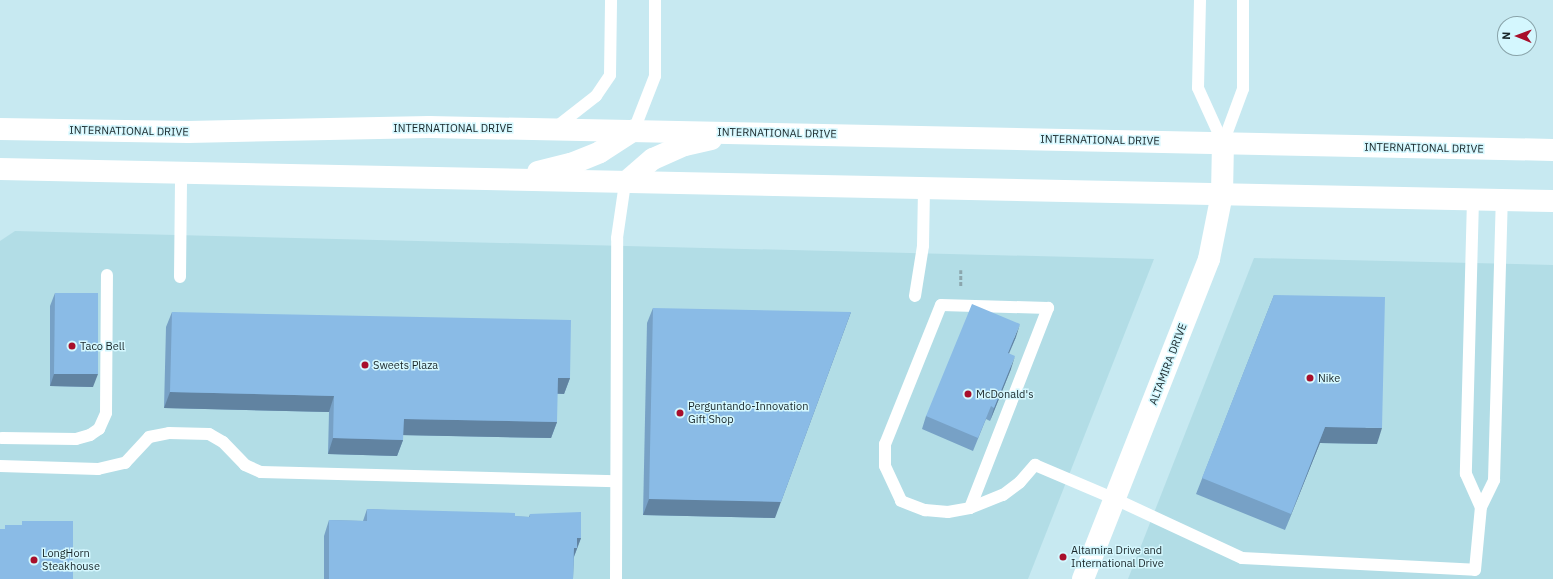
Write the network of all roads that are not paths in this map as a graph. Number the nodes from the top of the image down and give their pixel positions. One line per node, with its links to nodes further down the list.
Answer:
1 (611, 0): 6 (lane)
2 (655, 0): 7 (lane)
3 (1200, 0): 9 (lane)
4 (1243, 0): 9 (lane)
5 (0, 129): 6 (street, INTERNATIONAL DRIVE)
6 (553, 129): 7 (street, INTERNATIONAL DRIVE)
7 (634, 130): 8 (street, INTERNATIONAL DRIVE); 13 (street)
8 (735, 132): 9 (street, INTERNATIONAL DRIVE); 14 (street)
9 (1223, 143): 10 (street, INTERNATIONAL DRIVE); 16 (street, ALTAMIRA DRIVE)
10 (1553, 150)
11 (0, 169): 12 (street)
12 (181, 174): 13 (street); 21 (lane)
13 (512, 179): 14 (street)
14 (625, 183): 15 (street); 25 (lane)
15 (924, 188): 16 (street); 22 (lane)
16 (1222, 194): 17 (street); 26 (street, ALTAMIRA DRIVE)
17 (1473, 199): 18 (street); 27 (lane)
18 (1502, 200): 19 (street); 27 (lane)
19 (1553, 201)
20 (107, 275): 23 (lane)
21 (180, 277)
22 (915, 296)
23 (2, 438)
24 (0, 466): 25 (lane)
25 (616, 481): 29 (lane)
26 (1115, 499): 27 (lane); 28 (lane); 30 (street, ALTAMIRA DRIVE)
27 (1481, 507)
28 (970, 508): 28 (lane)
29 (616, 579)
30 (1083, 579)

